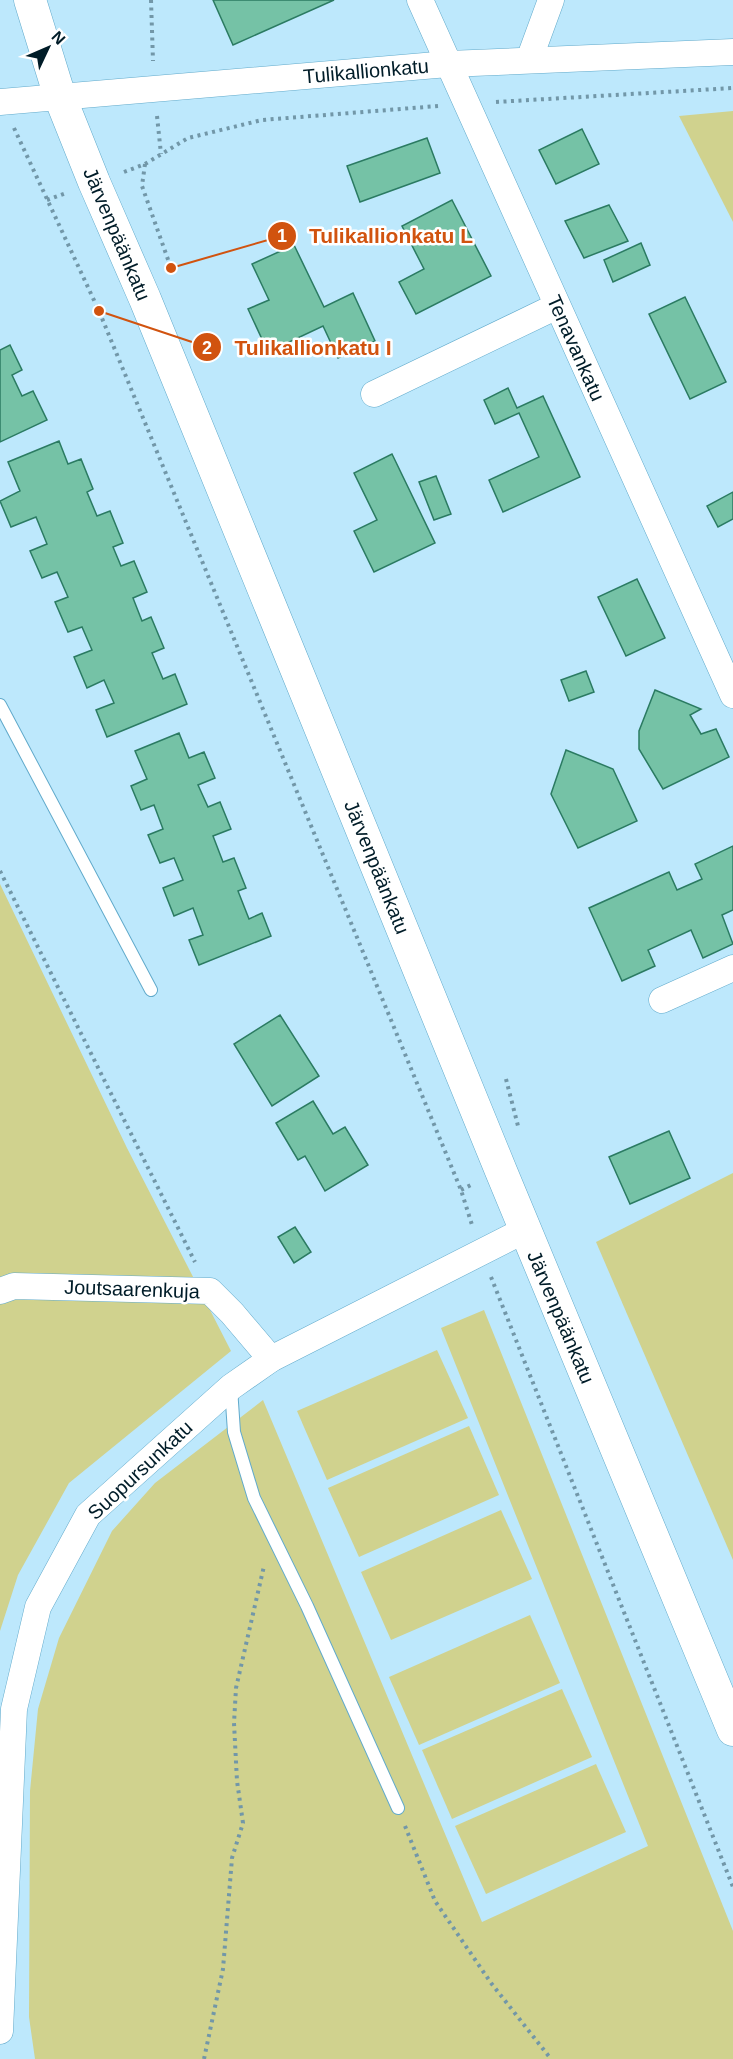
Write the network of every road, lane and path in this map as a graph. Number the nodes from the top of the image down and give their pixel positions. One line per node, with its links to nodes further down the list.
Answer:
1 (30, 0): 8 (street, Järvenpäänkatu)
2 (420, 0): 6 (street, Tenavankatu)
3 (551, 0): 5 (street)
4 (733, 52): 5 (street, Tulikallionkatu)
5 (529, 60): 6 (street, Tulikallionkatu)
6 (448, 64): 8 (street, Tulikallionkatu); 10 (street, Tenavankatu)
7 (733, 88): 10 (path)
8 (60, 97): 9 (street, Tulikallionkatu); 12 (street, Järvenpäänkatu)
9 (1, 102): 13 (path)
10 (468, 104): 11 (path); 15 (street, Tenavankatu)
11 (145, 164): 12 (path); 14 (path)
12 (94, 182): 13 (path); 23 (street, Järvenpäänkatu)
13 (47, 200): 24 (path)
14 (171, 268)
15 (557, 306): 16 (street); 17 (street, Tenavankatu)
16 (374, 394)
17 (733, 695)
18 (0, 705): 21 (lane)
19 (0, 871): 26 (path)
20 (733, 968): 22 (street)
21 (151, 990)
22 (662, 1000)
23 (525, 1230): 24 (street, Suopursunkatu); 30 (street, Järvenpäänkatu)
24 (481, 1252): 27 (street, Suopursunkatu); 32 (path)
25 (0, 1291): 26 (street, Joutsaarenkuja)
26 (210, 1291): 27 (street, Joutsaarenkuja)
27 (271, 1359): 28 (street, Suopursunkatu)
28 (231, 1387): 29 (lane); 33 (street, Suopursunkatu)
29 (271, 1534): 31 (lane); 34 (path)
30 (733, 1730)
31 (398, 1808): 35 (path)
32 (733, 1887)
33 (0, 2031)
34 (204, 2059)
35 (551, 2059)

